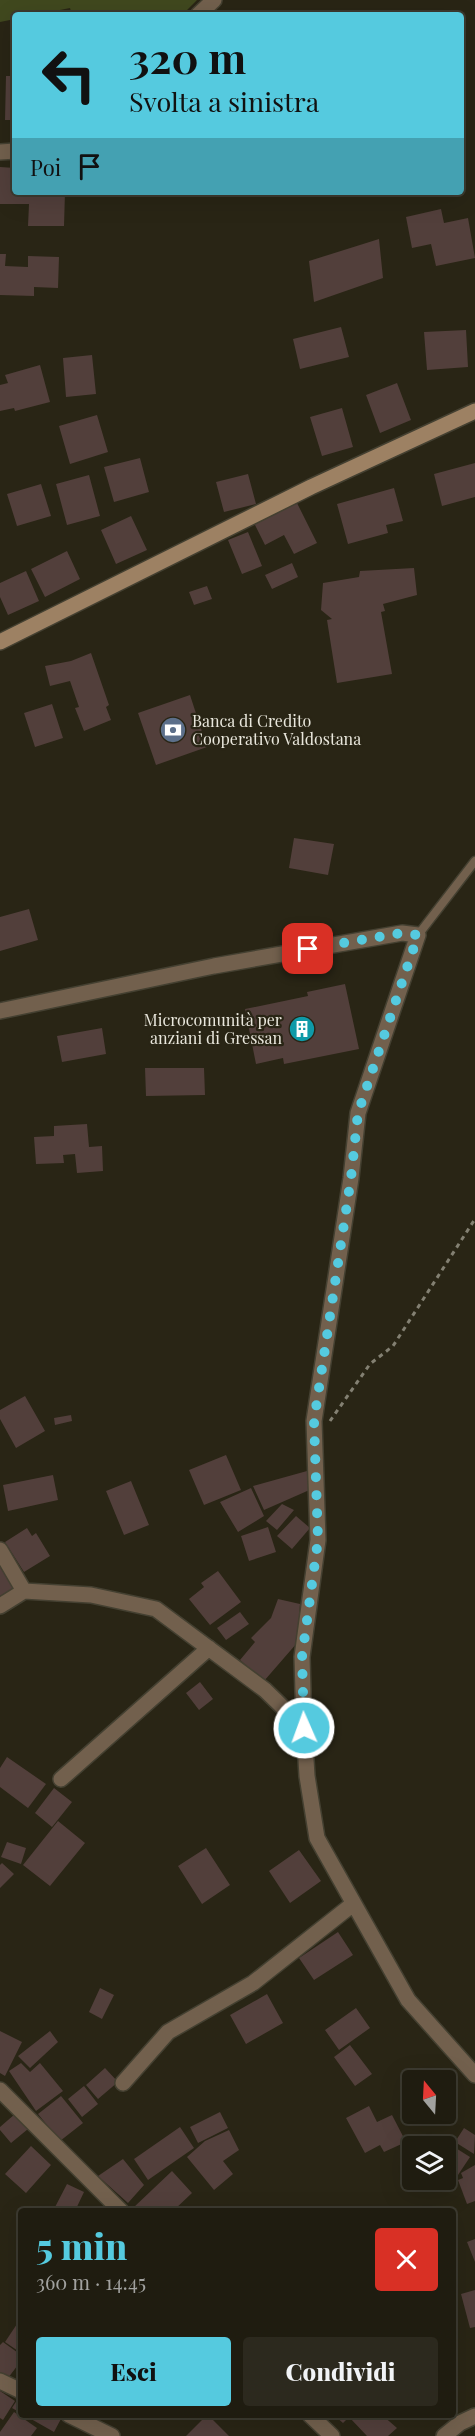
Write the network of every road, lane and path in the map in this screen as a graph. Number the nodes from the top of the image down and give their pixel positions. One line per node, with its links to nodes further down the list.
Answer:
1 (214, 0): 2 (street)
2 (201, 12)
3 (475, 411): 4 (main road)
4 (0, 642)
5 (475, 861): 6 (lane)
6 (418, 935): 7 (street); 14 (street)
7 (0, 1011)
8 (475, 1219): 9 (path)
9 (329, 1422)
10 (0, 1550): 11 (street)
11 (24, 1591): 12 (street); 13 (street)
12 (0, 1606)
13 (210, 1648): 14 (street); 15 (street)
14 (304, 1728): 16 (street)
15 (61, 1779)
16 (353, 1904): 17 (street); 18 (street)
17 (475, 2075)
18 (123, 2083)
19 (0, 2090): 20 (street)
20 (118, 2208)
21 (0, 2381): 22 (street)
22 (18, 2390)
23 (475, 2416): 28 (street)
24 (75, 2418): 26 (street)
25 (313, 2418): 27 (street)
26 (112, 2436)
27 (332, 2436)
28 (444, 2436)

